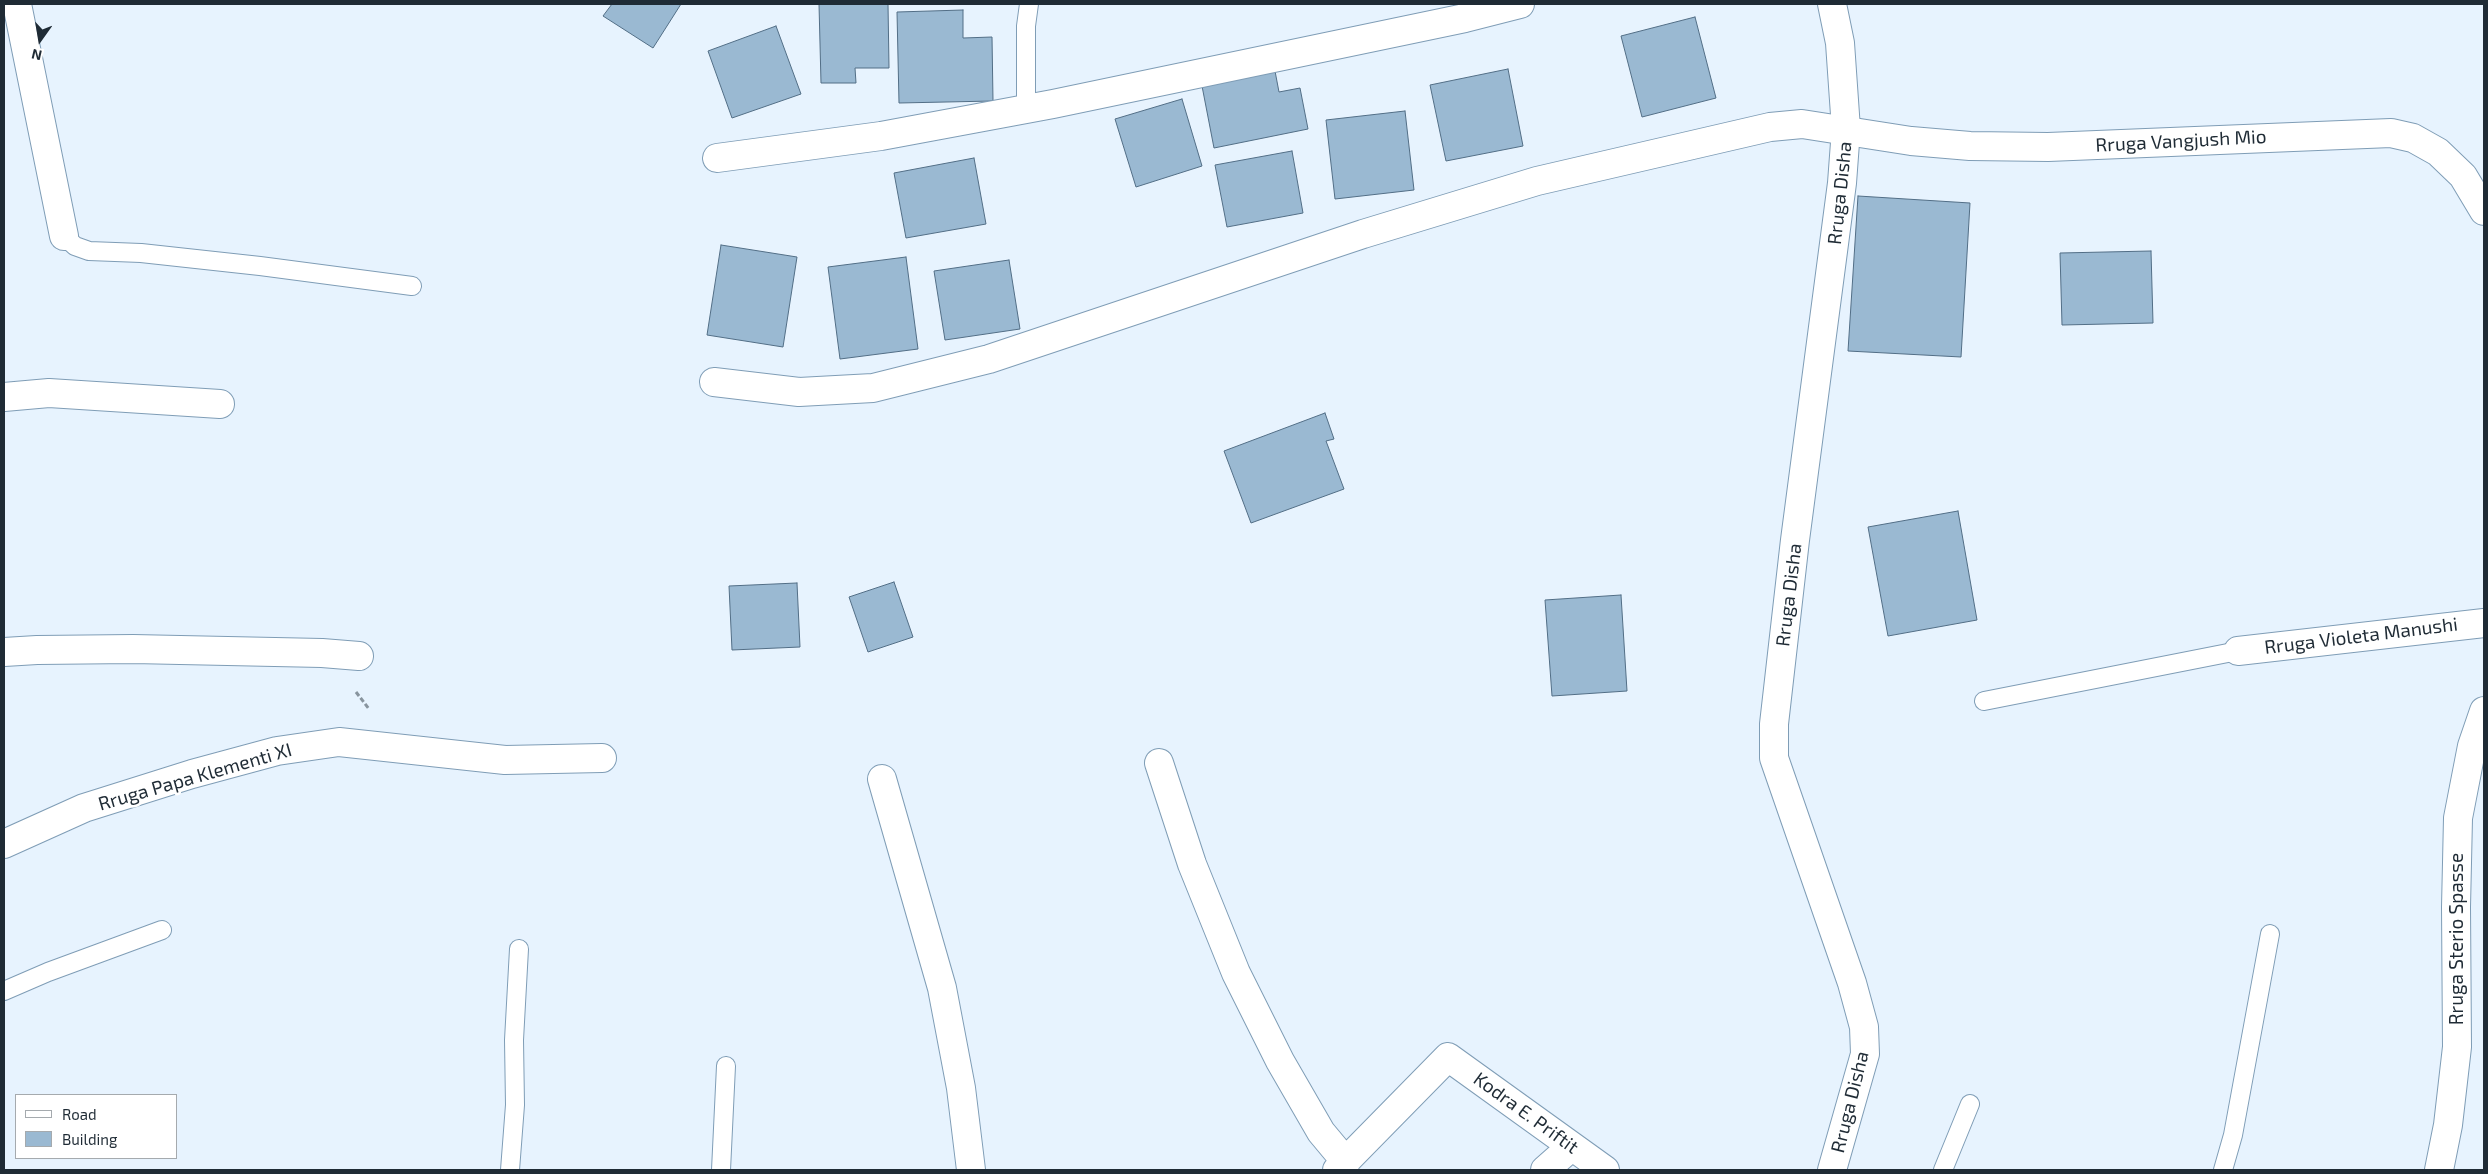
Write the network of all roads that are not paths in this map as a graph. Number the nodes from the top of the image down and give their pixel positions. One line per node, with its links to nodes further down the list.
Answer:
1 (17, 4): 9 (street)
2 (1029, 4): 5 (lane)
3 (1520, 4): 5 (street)
4 (1832, 4): 6 (street, Rruga Disha)
5 (1026, 108): 7 (street)
6 (1846, 130): 8 (street, Rruga Vangjush Mio); 11 (street, Rruga Vangjush Mio); 37 (street, Rruga Disha)
7 (717, 158)
8 (2484, 211)
9 (64, 236): 10 (lane)
10 (412, 286)
11 (714, 382)
12 (4, 397): 13 (street)
13 (220, 404)
14 (2484, 623): 15 (street, Rruga Violeta Manushi)
15 (2238, 651): 18 (lane)
16 (4, 652): 17 (street)
17 (350, 655)
18 (1984, 701)
19 (2484, 711): 40 (street, Rruga Sterio Spasse)
20 (602, 758): 23 (street, Rruga Papa Klementi XI)
21 (1159, 763): 31 (street)
22 (882, 780): 34 (street)
23 (4, 844)
24 (162, 930): 27 (lane)
25 (2270, 934): 39 (lane)
26 (519, 949): 32 (lane)
27 (4, 991)
28 (726, 1066): 33 (lane)
29 (1970, 1104): 38 (lane)
30 (1571, 1147): 31 (street, Kodra E. Priftit); 35 (street); 36 (street, Kodra E. Priftit)
31 (1342, 1166)
32 (510, 1170)
33 (721, 1170)
34 (970, 1170)
35 (1544, 1170)
36 (1605, 1170)
37 (1832, 1170)
38 (1943, 1170)
39 (2223, 1170)
40 (2439, 1170)

